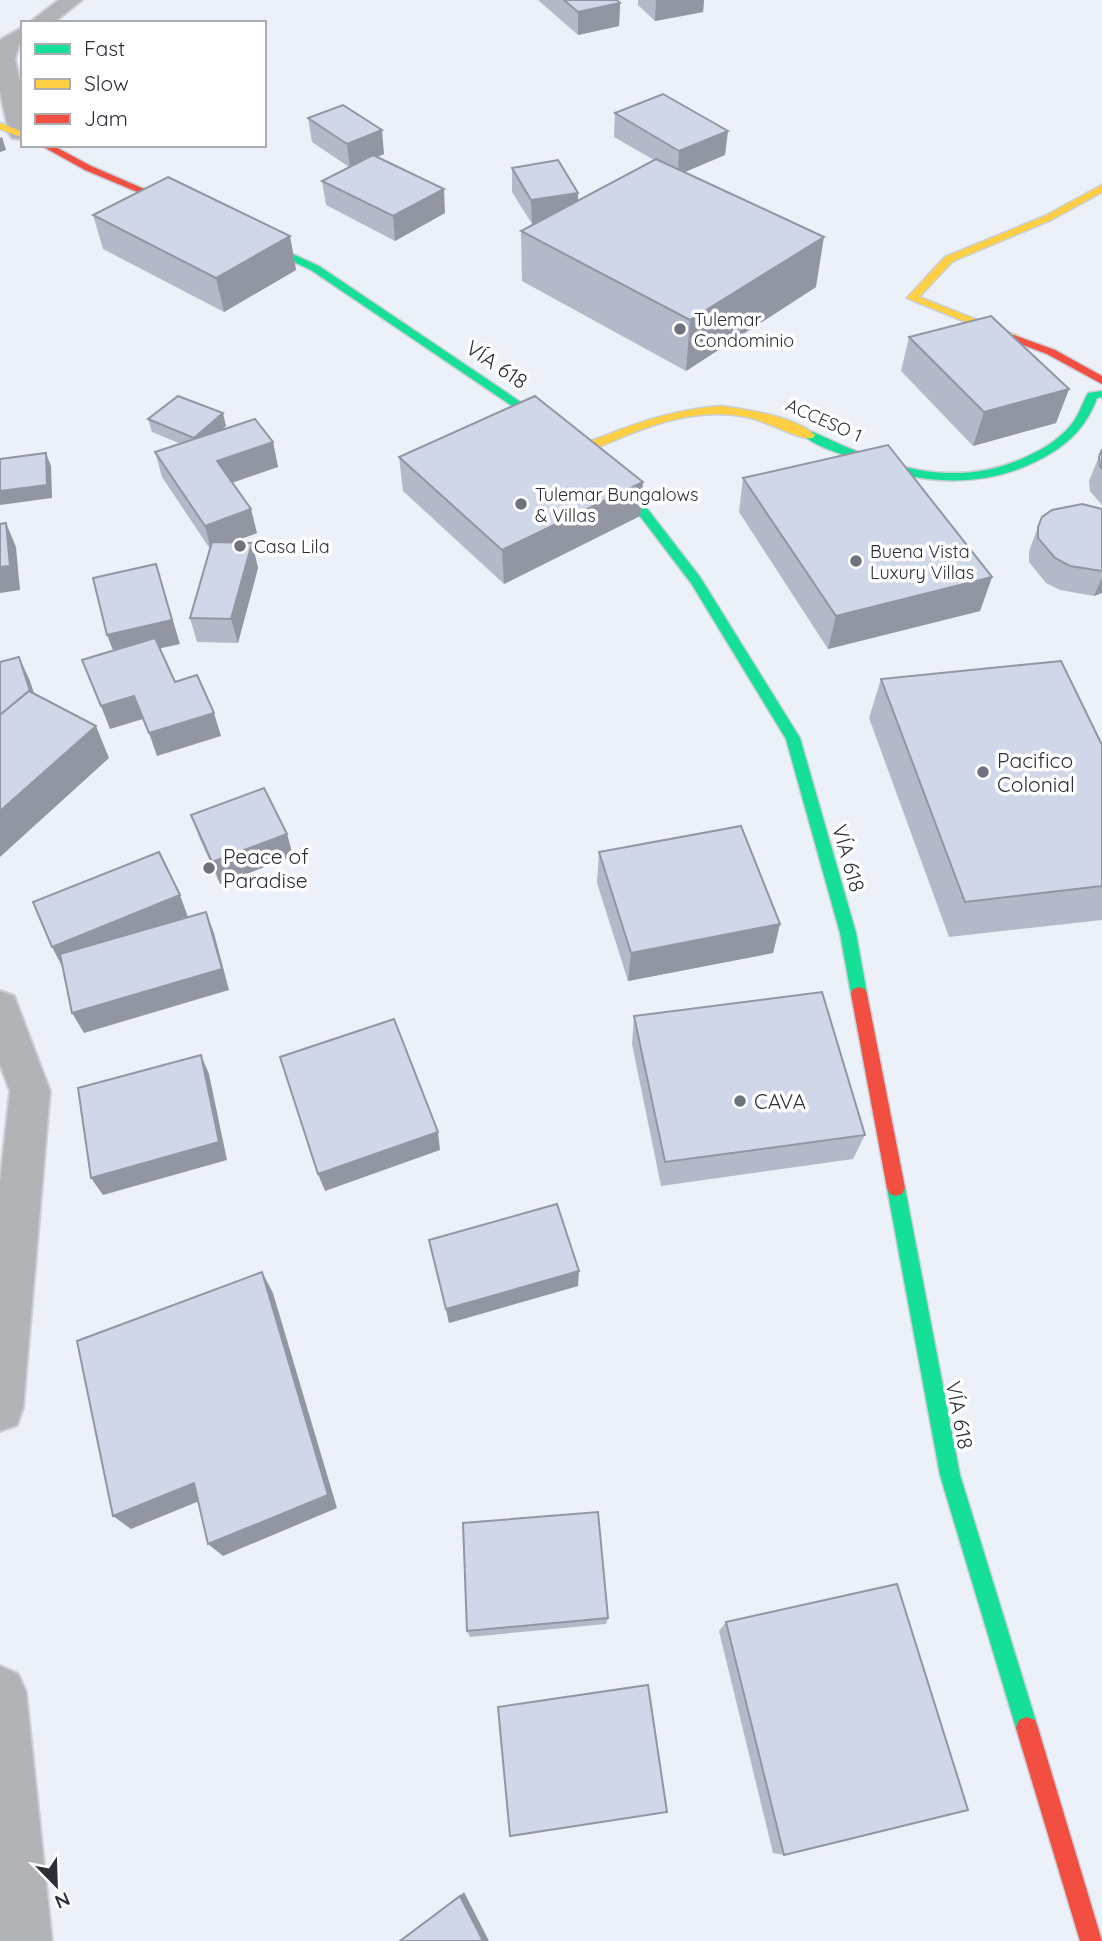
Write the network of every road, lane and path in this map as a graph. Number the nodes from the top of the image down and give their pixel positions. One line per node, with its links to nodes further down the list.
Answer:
1 (72, 0): 2 (street)
2 (42, 21)
3 (21, 34): 4 (street)
4 (14, 131)
5 (48, 147): 7 (street)
6 (1102, 188): 9 (street)
7 (199, 215)
8 (234, 230): 11 (street, VÍA 618)
9 (1102, 381)
10 (1102, 394): 11 (street, ACCESO 1)
11 (583, 449): 16 (street, VÍA 618)
12 (0, 1008): 13 (street)
13 (0, 1408)
14 (0, 1692): 15 (street)
15 (23, 1941)
16 (1092, 1941)

